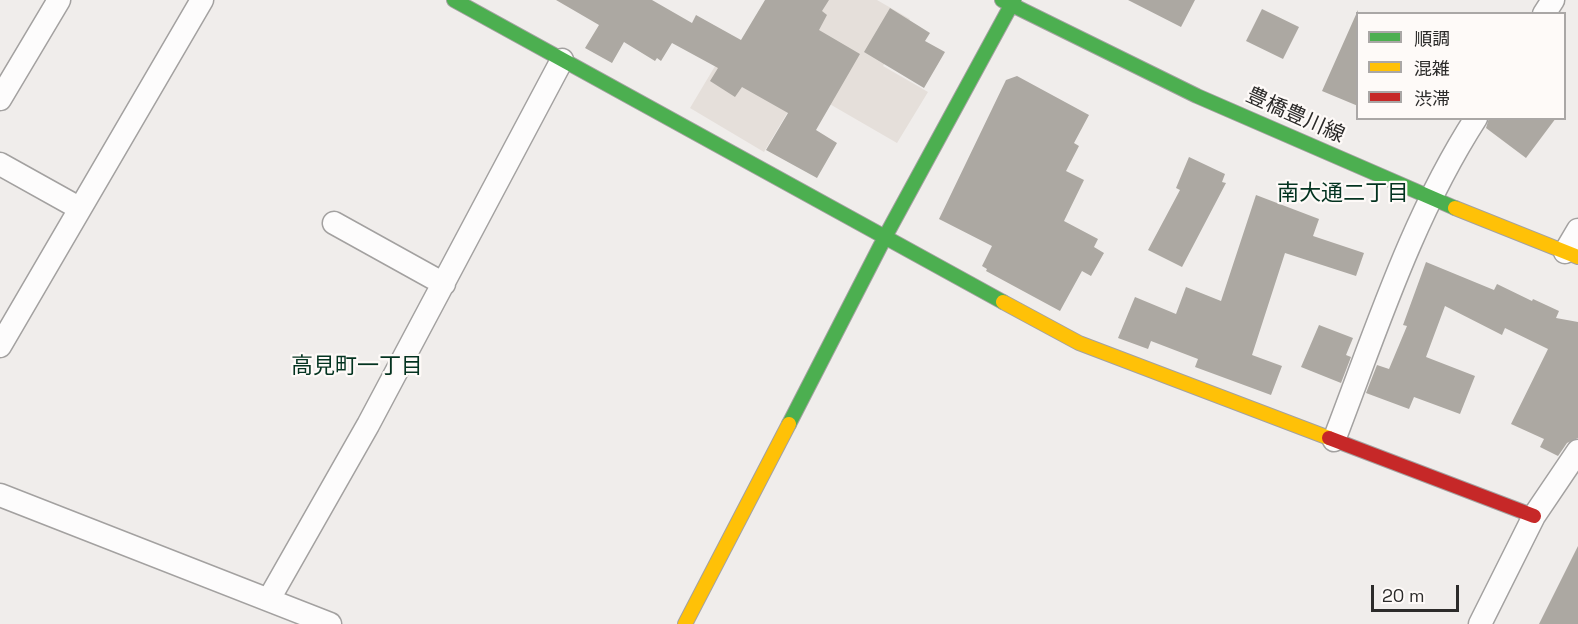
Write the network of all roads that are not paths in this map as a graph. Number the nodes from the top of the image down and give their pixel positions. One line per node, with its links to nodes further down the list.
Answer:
1 (59, 0): 6 (street)
2 (202, 0): 10 (street)
3 (454, 0): 5 (street)
4 (1009, 2): 9 (street, 豊橋豊川線); 13 (street)
5 (562, 60): 13 (street); 15 (street)
6 (0, 99)
7 (1475, 120): 9 (street)
8 (0, 164): 10 (street)
9 (1431, 198): 14 (street, 豊橋豊川線); 17 (street)
10 (79, 208): 16 (street)
11 (334, 223): 15 (street)
12 (1578, 230): 14 (street)
13 (885, 237): 17 (street); 23 (street)
14 (1572, 254)
15 (444, 284): 21 (street)
16 (0, 346)
17 (1334, 440): 20 (street)
18 (1578, 451): 20 (street)
19 (0, 495): 21 (street)
20 (1534, 516): 24 (street)
21 (269, 599): 22 (street)
22 (330, 624)
23 (685, 624)
24 (1480, 624)

